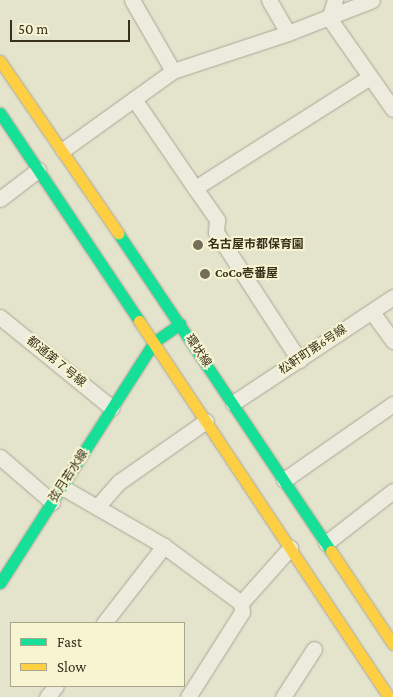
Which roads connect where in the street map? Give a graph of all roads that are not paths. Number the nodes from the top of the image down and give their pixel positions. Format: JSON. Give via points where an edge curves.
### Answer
{"nodes":[{"id":1,"x":132,"y":0,"type":"edge"},
{"id":2,"x":269,"y":0,"type":"edge"},
{"id":3,"x":335,"y":0,"type":"edge"},
{"id":4,"x":372,"y":0,"type":"edge"},
{"id":5,"x":329,"y":18,"type":"junction"},
{"id":6,"x":288,"y":33,"type":"junction"},
{"id":7,"x":0,"y":61,"type":"edge"},
{"id":8,"x":173,"y":71,"type":"junction"},
{"id":9,"x":370,"y":77,"type":"junction"},
{"id":10,"x":134,"y":99,"type":"junction"},
{"id":11,"x":393,"y":109,"type":"edge"},
{"id":12,"x":0,"y":113,"type":"edge"},
{"id":13,"x":62,"y":150,"type":"junction"},
{"id":14,"x":38,"y":170,"type":"junction"},
{"id":15,"x":195,"y":188,"type":"junction"},
{"id":16,"x":0,"y":199,"type":"edge"},
{"id":17,"x":393,"y":298,"type":"edge"},
{"id":18,"x":372,"y":312,"type":"junction"},
{"id":19,"x":1,"y":321,"type":"edge"},
{"id":20,"x":180,"y":324,"type":"junction"},
{"id":21,"x":393,"y":341,"type":"edge"},
{"id":22,"x":154,"y":342,"type":"junction"},
{"id":23,"x":299,"y":360,"type":"junction"},
{"id":24,"x":233,"y":403,"type":"junction"},
{"id":25,"x":393,"y":404,"type":"edge"},
{"id":26,"x":112,"y":408,"type":"junction"},
{"id":27,"x":206,"y":421,"type":"junction"},
{"id":28,"x":0,"y":457,"type":"edge"},
{"id":29,"x":284,"y":480,"type":"junction"},
{"id":30,"x":62,"y":487,"type":"junction"},
{"id":31,"x":393,"y":491,"type":"edge"},
{"id":32,"x":52,"y":502,"type":"junction"},
{"id":33,"x":97,"y":507,"type":"junction"},
{"id":34,"x":326,"y":543,"type":"junction"},
{"id":35,"x":164,"y":546,"type":"junction"},
{"id":36,"x":290,"y":548,"type":"junction"},
{"id":37,"x":0,"y":584,"type":"edge"},
{"id":38,"x":241,"y":603,"type":"junction"},
{"id":39,"x":105,"y":622,"type":"edge"},
{"id":40,"x":393,"y":644,"type":"edge"},
{"id":41,"x":314,"y":649,"type":"dead end"},
{"id":42,"x":385,"y":695,"type":"edge"},
{"id":43,"x":188,"y":697,"type":"edge"},
{"id":44,"x":283,"y":697,"type":"edge"}],
"edges":[{"from":1,"to":8,"type":"street"},
{"from":2,"to":6,"type":"street"},
{"from":3,"to":5,"type":"street"},
{"from":4,"to":5,"type":"street"},
{"from":5,"to":6,"type":"street"},
{"from":5,"to":9,"type":"street"},
{"from":6,"to":8,"type":"street"},
{"from":7,"to":13,"type":"main road","name":"環状線"},
{"from":8,"to":10,"type":"street"},
{"from":9,"to":11,"type":"street"},
{"from":9,"to":15,"type":"street"},
{"from":10,"to":13,"type":"street"},
{"from":10,"to":15,"type":"street"},
{"from":12,"to":14,"type":"main road"},
{"from":13,"to":20,"type":"main road","name":"環状線"},
{"from":14,"to":16,"type":"street"},
{"from":14,"to":22,"type":"main road"},
{"from":15,"to":23,"type":"street","via":[[217,220],[216,232]]},
{"from":17,"to":18,"type":"street","name":"松軒町第6号線"},
{"from":18,"to":21,"type":"street"},
{"from":18,"to":23,"type":"street","name":"松軒町第6号線"},
{"from":19,"to":26,"type":"street","name":"都通第７号線"},
{"from":20,"to":22,"type":"main road"},
{"from":20,"to":24,"type":"main road","name":"環状線"},
{"from":22,"to":26,"type":"main road","name":"弦月若水線"},
{"from":22,"to":27,"type":"main road"},
{"from":23,"to":24,"type":"street","name":"松軒町第6号線"},
{"from":24,"to":29,"type":"main road","name":"環状線"},
{"from":25,"to":29,"type":"street"},
{"from":26,"to":30,"type":"main road","name":"弦月若水線"},
{"from":27,"to":33,"type":"street","via":[[119,482]]},
{"from":27,"to":36,"type":"main road"},
{"from":28,"to":32,"type":"street"},
{"from":29,"to":34,"type":"main road","name":"環状線"},
{"from":30,"to":32,"type":"main road","name":"弦月若水線"},
{"from":30,"to":33,"type":"street"},
{"from":31,"to":34,"type":"street"},
{"from":32,"to":37,"type":"main road","name":"弦月若水線"},
{"from":33,"to":35,"type":"street"},
{"from":34,"to":40,"type":"main road","name":"環状線"},
{"from":35,"to":38,"type":"street"},
{"from":35,"to":39,"type":"street"},
{"from":36,"to":38,"type":"street"},
{"from":36,"to":42,"type":"main road"},
{"from":38,"to":43,"type":"street","via":[[242,612]]},
{"from":41,"to":44,"type":"street"}]}
